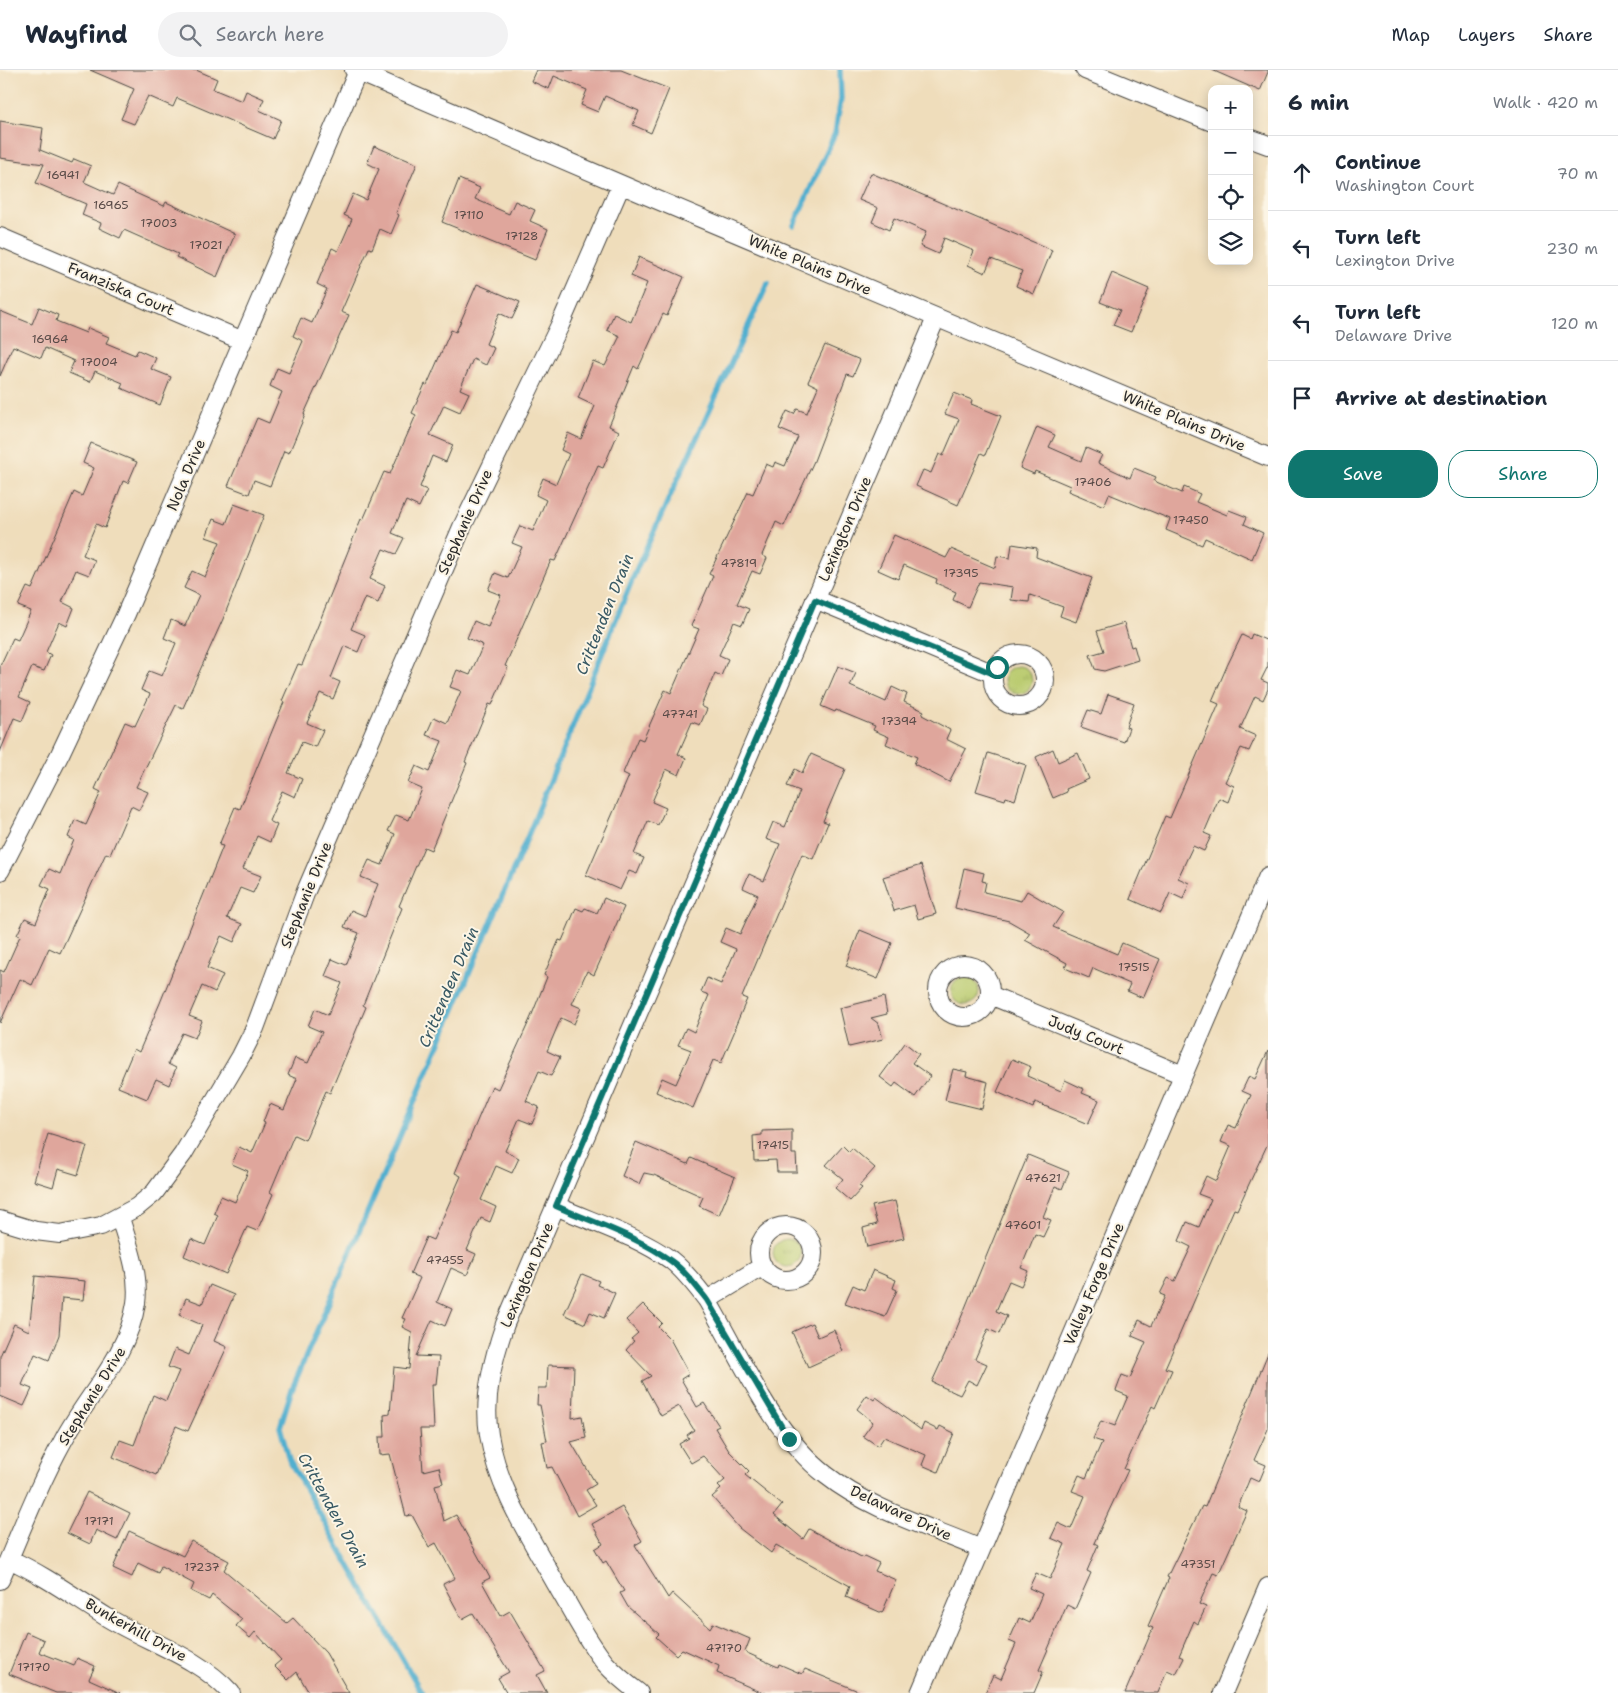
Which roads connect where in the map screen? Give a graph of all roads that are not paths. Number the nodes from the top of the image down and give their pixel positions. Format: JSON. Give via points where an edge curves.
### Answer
{"nodes":[{"id":1,"x":1085,"y":70,"type":"edge"},
{"id":2,"x":356,"y":71,"type":"edge"},
{"id":3,"x":1208,"y":120,"type":"edge"},
{"id":4,"x":1253,"y":139,"type":"edge"},
{"id":5,"x":1268,"y":145,"type":"edge"},
{"id":6,"x":621,"y":185,"type":"junction"},
{"id":7,"x":0,"y":237,"type":"edge"},
{"id":8,"x":936,"y":318,"type":"junction"},
{"id":9,"x":243,"y":341,"type":"junction"},
{"id":10,"x":1268,"y":457,"type":"edge"},
{"id":11,"x":815,"y":600,"type":"junction"},
{"id":12,"x":994,"y":674,"type":"dead end"},
{"id":13,"x":0,"y":871,"type":"edge"},
{"id":14,"x":1268,"y":876,"type":"edge"},
{"id":15,"x":990,"y":995,"type":"dead end"},
{"id":16,"x":1183,"y":1075,"type":"junction"},
{"id":17,"x":556,"y":1206,"type":"junction"},
{"id":18,"x":120,"y":1218,"type":"junction"},
{"id":19,"x":0,"y":1220,"type":"edge"},
{"id":20,"x":764,"y":1266,"type":"dead end"},
{"id":21,"x":707,"y":1300,"type":"junction"},
{"id":22,"x":981,"y":1549,"type":"junction"},
{"id":23,"x":9,"y":1559,"type":"junction"},
{"id":24,"x":0,"y":1580,"type":"edge"},
{"id":25,"x":1268,"y":1587,"type":"edge"},
{"id":26,"x":231,"y":1693,"type":"edge"},
{"id":27,"x":639,"y":1693,"type":"edge"},
{"id":28,"x":920,"y":1693,"type":"edge"},
{"id":29,"x":1223,"y":1693,"type":"edge"}],
"edges":[{"from":1,"to":3,"type":"street"},
{"from":2,"to":6,"type":"street","name":"White Plains Drive"},
{"from":2,"to":9,"type":"street","name":"Nola Drive"},
{"from":4,"to":5,"type":"street"},
{"from":6,"to":8,"type":"street","name":"White Plains Drive"},
{"from":6,"to":18,"type":"street","name":"Stephanie Drive","via":[[560,325],[482,481],[454,545],[306,891],[255,1028],[169,1176],[154,1193]]},
{"from":7,"to":9,"type":"street","name":"Franziska Court"},
{"from":8,"to":10,"type":"street","name":"White Plains Drive"},
{"from":8,"to":11,"type":"street","name":"Lexington Drive"},
{"from":9,"to":13,"type":"street","name":"Nola Drive","via":[[126,614]]},
{"from":11,"to":12,"type":"street"},
{"from":11,"to":17,"type":"street","name":"Lexington Drive"},
{"from":14,"to":16,"type":"street","name":"Valley Forge Drive"},
{"from":15,"to":16,"type":"street","name":"Judy Court"},
{"from":16,"to":22,"type":"street","name":"Valley Forge Drive"},
{"from":17,"to":21,"type":"street","name":"Delaware Drive","via":[[650,1247],[672,1261]]},
{"from":17,"to":27,"type":"street","name":"Lexington Drive","via":[[495,1354],[489,1380],[489,1434],[506,1492],[588,1639],[605,1662]]},
{"from":18,"to":19,"type":"street","via":[[82,1231],[60,1234],[36,1231]]},
{"from":18,"to":23,"type":"street","name":"Stephanie Drive","via":[[136,1281],[131,1325],[123,1348],[64,1438]]},
{"from":20,"to":21,"type":"street"},
{"from":21,"to":22,"type":"street","name":"Delaware Drive","via":[[776,1419],[807,1458],[851,1492]]},
{"from":22,"to":28,"type":"street","name":"Valley Forge Drive"},
{"from":23,"to":24,"type":"street","name":"Stephanie Drive"},
{"from":23,"to":26,"type":"street","name":"Bunkerhill Drive","via":[[42,1575],[129,1630],[196,1664]]},
{"from":25,"to":29,"type":"street"}]}
